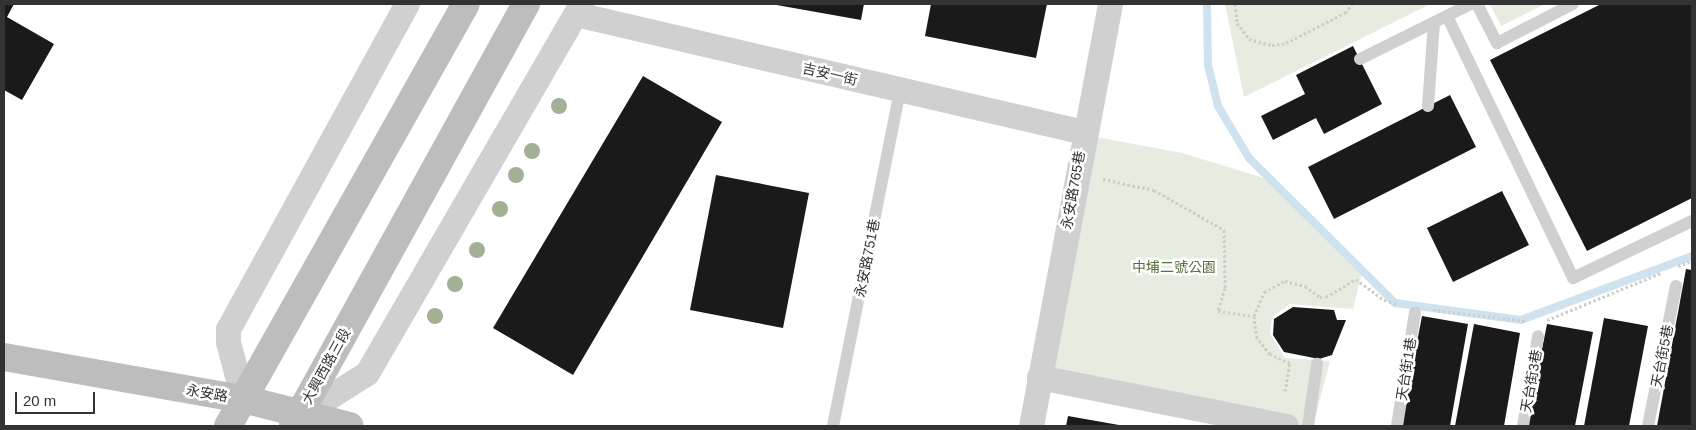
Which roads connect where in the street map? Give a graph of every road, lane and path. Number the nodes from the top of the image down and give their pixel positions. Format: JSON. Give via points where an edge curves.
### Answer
{"nodes":[{"id":1,"x":407,"y":4,"type":"edge"},
{"id":2,"x":466,"y":4,"type":"edge"},
{"id":3,"x":526,"y":4,"type":"edge"},
{"id":4,"x":1110,"y":4,"type":"edge"},
{"id":5,"x":1235,"y":4,"type":"edge"},
{"id":6,"x":1352,"y":4,"type":"edge"},
{"id":7,"x":1471,"y":4,"type":"edge"},
{"id":8,"x":1476,"y":4,"type":"edge"},
{"id":9,"x":1573,"y":4,"type":"edge"},
{"id":10,"x":578,"y":9,"type":"edge"},
{"id":11,"x":1447,"y":16,"type":"junction"},
{"id":12,"x":1434,"y":22,"type":"junction"},
{"id":13,"x":1360,"y":59,"type":"dead end"},
{"id":14,"x":900,"y":90,"type":"junction"},
{"id":15,"x":1428,"y":106,"type":"dead end"},
{"id":16,"x":1084,"y":132,"type":"junction"},
{"id":17,"x":1096,"y":178,"type":"dead end"},
{"id":18,"x":1692,"y":221,"type":"edge"},
{"id":19,"x":1692,"y":261,"type":"edge"},
{"id":20,"x":1677,"y":267,"type":"dead end"},
{"id":21,"x":1668,"y":270,"type":"dead end"},
{"id":22,"x":1676,"y":286,"type":"dead end"},
{"id":23,"x":1400,"y":304,"type":"dead end"},
{"id":24,"x":1420,"y":310,"type":"joint"},
{"id":25,"x":1254,"y":316,"type":"junction"},
{"id":26,"x":1530,"y":322,"type":"dead end"},
{"id":27,"x":1539,"y":323,"type":"dead end"},
{"id":28,"x":1538,"y":336,"type":"dead end"},
{"id":29,"x":4,"y":358,"type":"edge"},
{"id":30,"x":1317,"y":364,"type":"dead end"},
{"id":31,"x":1039,"y":377,"type":"junction"},
{"id":32,"x":1285,"y":391,"type":"dead end"},
{"id":33,"x":243,"y":399,"type":"junction"},
{"id":34,"x":296,"y":423,"type":"edge"},
{"id":35,"x":228,"y":426,"type":"edge"},
{"id":36,"x":350,"y":426,"type":"edge"},
{"id":37,"x":833,"y":426,"type":"edge"},
{"id":38,"x":1031,"y":426,"type":"edge"},
{"id":39,"x":1286,"y":426,"type":"edge"},
{"id":40,"x":1308,"y":426,"type":"edge"},
{"id":41,"x":1397,"y":426,"type":"edge"},
{"id":42,"x":1523,"y":426,"type":"edge"},
{"id":43,"x":1648,"y":426,"type":"edge"}],
"edges":[{"from":1,"to":33,"type":"street","via":[[228,329],[228,342]]},
{"from":2,"to":33,"type":"street"},
{"from":3,"to":34,"type":"street","name":"大興西路三段"},
{"from":4,"to":16,"type":"street","name":"永安路765巷"},
{"from":5,"to":6,"type":"path","via":[[1237,23],[1249,40],[1272,45],[1286,43],[1337,18]]},
{"from":7,"to":11,"type":"lane"},
{"from":8,"to":9,"type":"lane","via":[[1497,43]]},
{"from":10,"to":14,"type":"street","name":"吉安一街"},
{"from":10,"to":34,"type":"street","name":"大興西路三段","via":[[367,372]]},
{"from":11,"to":12,"type":"lane"},
{"from":11,"to":18,"type":"lane","via":[[1573,278]]},
{"from":12,"to":13,"type":"lane"},
{"from":12,"to":15,"type":"lane"},
{"from":14,"to":16,"type":"street","name":"吉安一街"},
{"from":14,"to":37,"type":"lane","name":"永安路751巷"},
{"from":16,"to":31,"type":"street","name":"永安路765巷"},
{"from":17,"to":25,"type":"path","via":[[1154,190],[1224,230],[1226,288],[1218,312]]},
{"from":19,"to":20,"type":"path"},
{"from":21,"to":27,"type":"path"},
{"from":22,"to":43,"type":"lane","name":"天台街5巷"},
{"from":23,"to":25,"type":"path","via":[[1384,300],[1356,279],[1326,297],[1320,297],[1305,286],[1285,281],[1264,292]]},
{"from":24,"to":26,"type":"path"},
{"from":24,"to":41,"type":"lane","name":"天台街1巷"},
{"from":25,"to":32,"type":"path","via":[[1257,338],[1270,354],[1290,363]]},
{"from":28,"to":42,"type":"lane","name":"天台街3巷"},
{"from":29,"to":33,"type":"street","name":"永安路"},
{"from":30,"to":40,"type":"lane"},
{"from":31,"to":38,"type":"street","name":"永安路765巷"},
{"from":31,"to":39,"type":"street"},
{"from":33,"to":34,"type":"street","name":"永安路"},
{"from":33,"to":35,"type":"street"},
{"from":34,"to":36,"type":"street","name":"永安路"}]}
